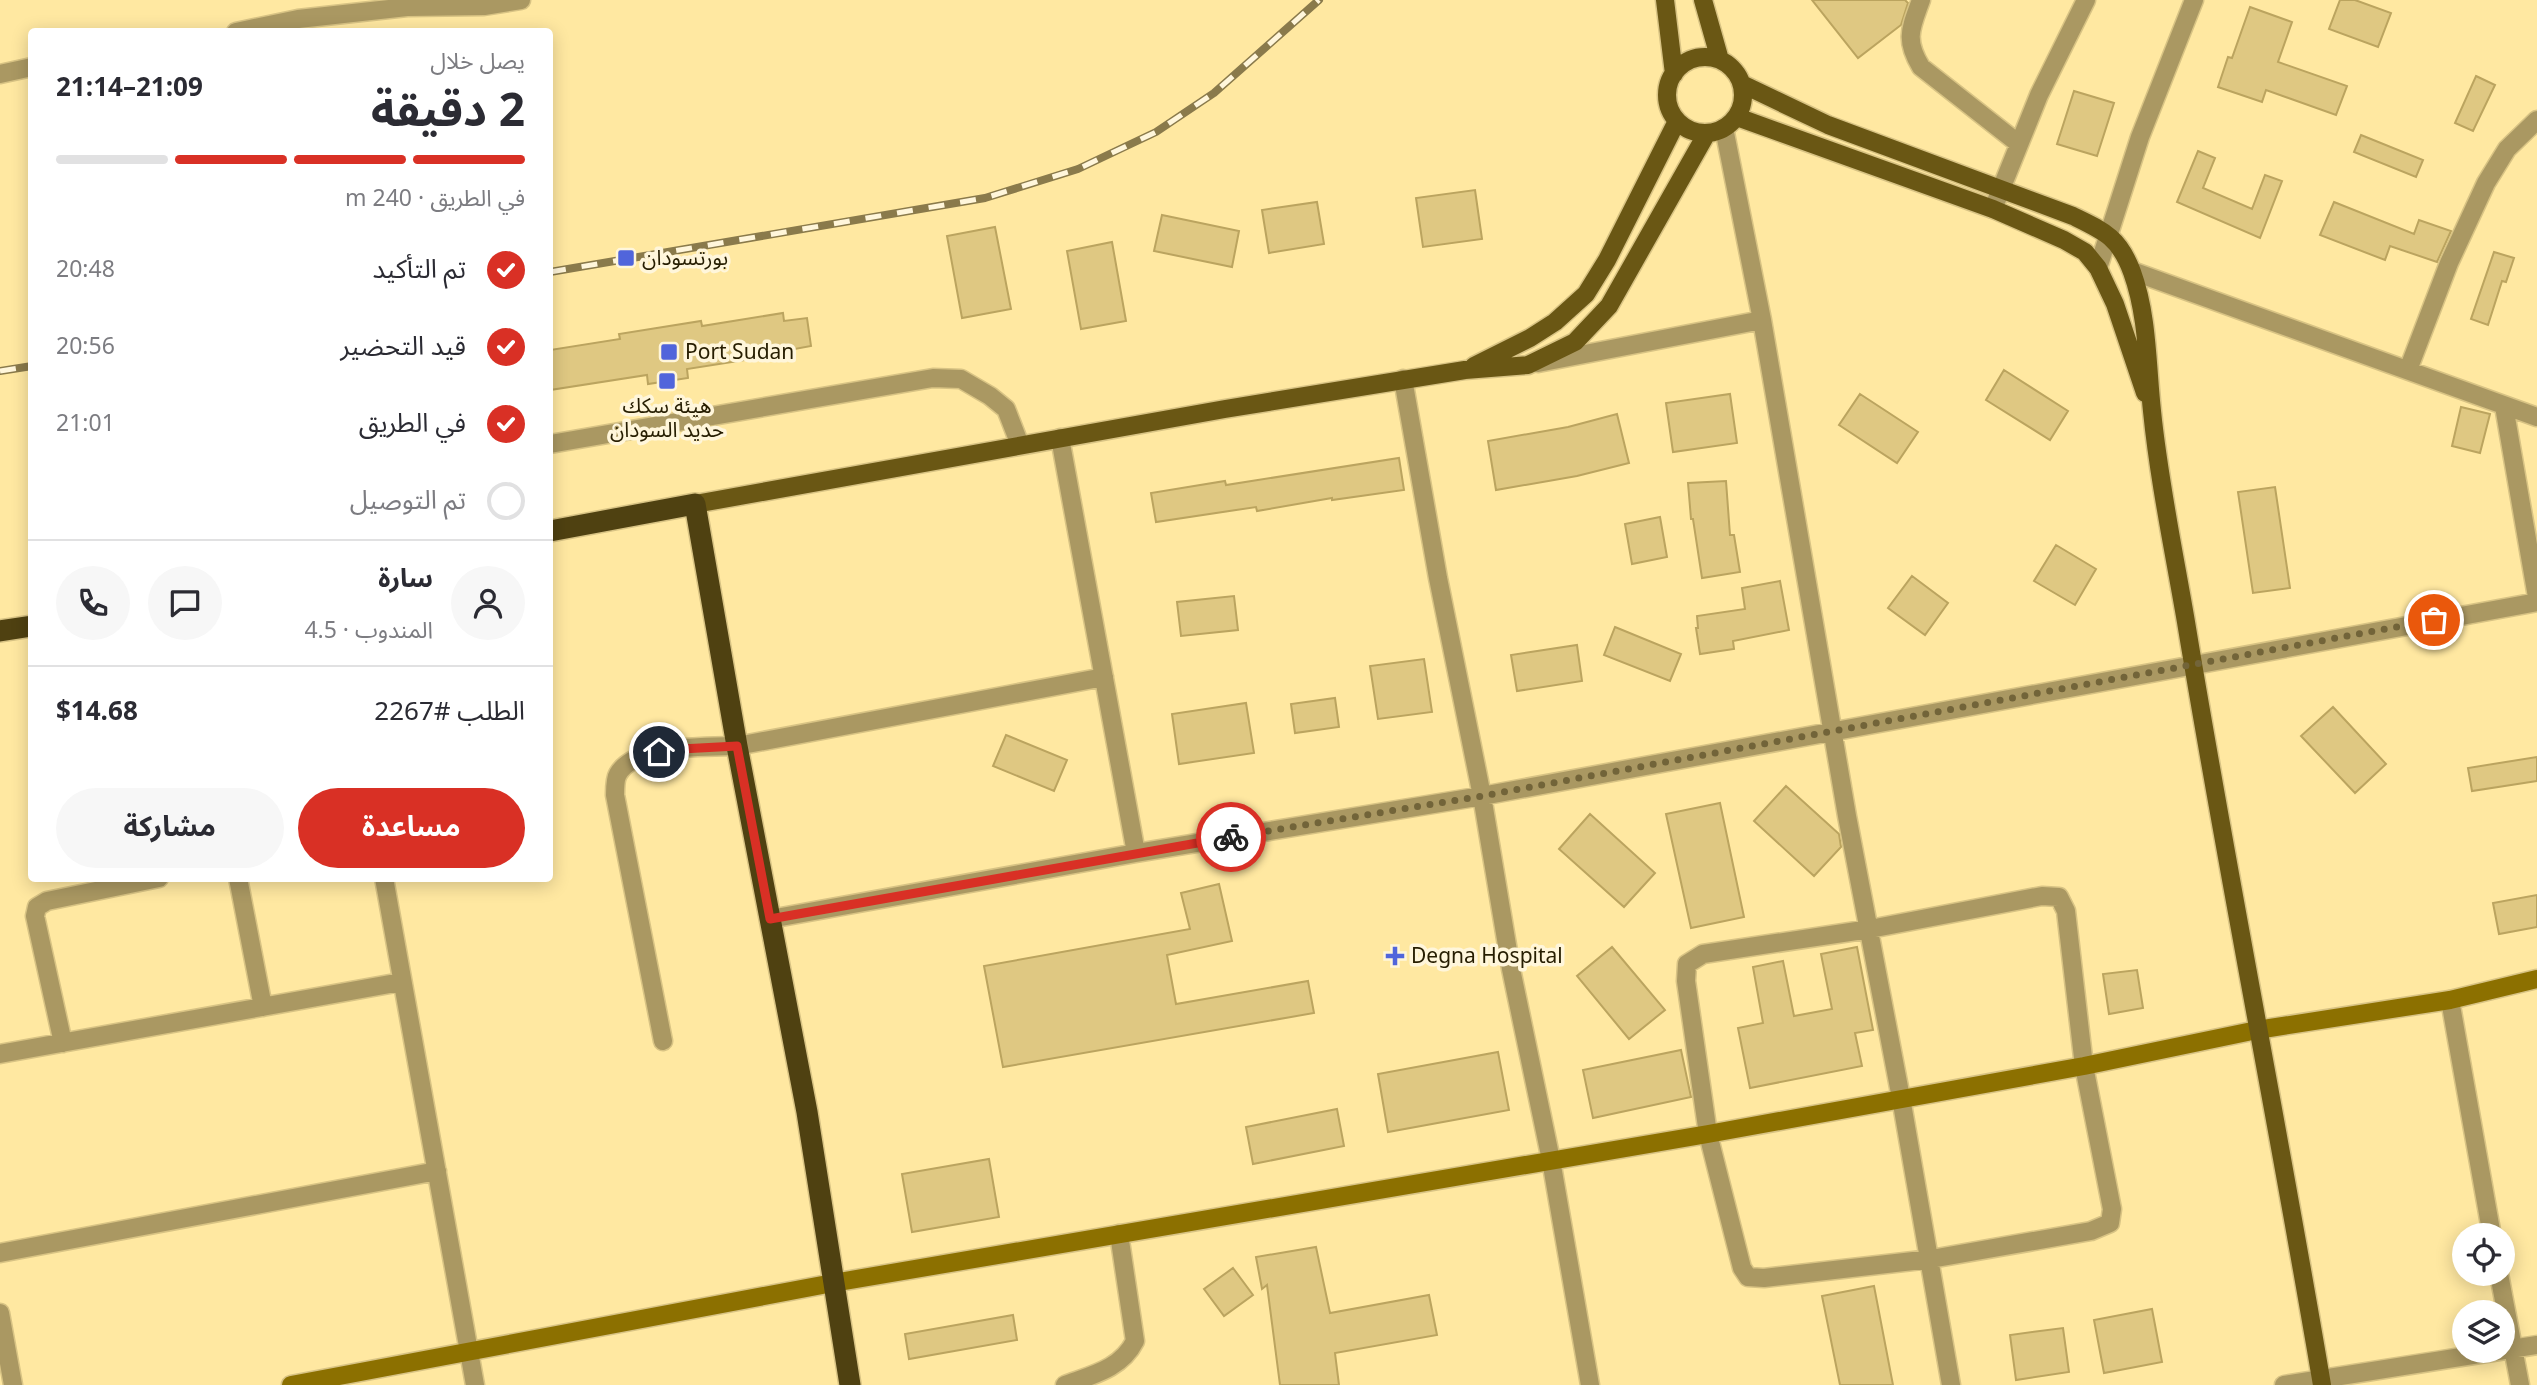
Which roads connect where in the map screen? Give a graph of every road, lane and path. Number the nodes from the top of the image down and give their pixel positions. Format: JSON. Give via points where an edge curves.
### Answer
{"nodes":[{"id":1,"x":521,"y":0,"type":"edge"},
{"id":2,"x":1665,"y":0,"type":"edge"},
{"id":3,"x":1703,"y":0,"type":"edge"},
{"id":4,"x":1921,"y":0,"type":"edge"},
{"id":5,"x":2086,"y":0,"type":"edge"},
{"id":6,"x":2194,"y":0,"type":"edge"},
{"id":7,"x":453,"y":3,"type":"edge"},
{"id":8,"x":255,"y":28,"type":"edge"},
{"id":9,"x":1720,"y":60,"type":"junction"},
{"id":10,"x":28,"y":68,"type":"edge"},
{"id":11,"x":0,"y":74,"type":"edge"},
{"id":12,"x":1674,"y":74,"type":"junction"},
{"id":13,"x":1742,"y":84,"type":"junction"},
{"id":14,"x":2537,"y":120,"type":"edge"},
{"id":15,"x":1677,"y":121,"type":"junction"},
{"id":16,"x":1723,"y":126,"type":"junction"},
{"id":17,"x":2019,"y":144,"type":"junction"},
{"id":18,"x":2001,"y":188,"type":"junction"},
{"id":19,"x":1993,"y":209,"type":"junction"},
{"id":20,"x":2109,"y":234,"type":"junction"},
{"id":21,"x":2098,"y":268,"type":"junction"},
{"id":22,"x":2132,"y":271,"type":"junction"},
{"id":23,"x":1586,"y":295,"type":"junction"},
{"id":24,"x":1609,"y":306,"type":"junction"},
{"id":25,"x":1762,"y":320,"type":"junction"},
{"id":26,"x":1528,"y":365,"type":"junction"},
{"id":27,"x":1465,"y":370,"type":"junction"},
{"id":28,"x":2408,"y":370,"type":"junction"},
{"id":29,"x":1403,"y":379,"type":"junction"},
{"id":30,"x":2504,"y":406,"type":"junction"},
{"id":31,"x":2152,"y":412,"type":"junction"},
{"id":32,"x":2537,"y":418,"type":"edge"},
{"id":33,"x":1060,"y":438,"type":"junction"},
{"id":34,"x":553,"y":443,"type":"edge"},
{"id":35,"x":1020,"y":445,"type":"junction"},
{"id":36,"x":695,"y":504,"type":"junction"},
{"id":37,"x":553,"y":530,"type":"edge"},
{"id":38,"x":2537,"y":599,"type":"edge"},
{"id":39,"x":28,"y":627,"type":"edge"},
{"id":40,"x":0,"y":631,"type":"edge"},
{"id":41,"x":2193,"y":666,"type":"junction"},
{"id":42,"x":1104,"y":677,"type":"junction"},
{"id":43,"x":1834,"y":730,"type":"junction"},
{"id":44,"x":737,"y":746,"type":"junction"},
{"id":45,"x":1482,"y":796,"type":"junction"},
{"id":46,"x":1136,"y":853,"type":"junction"},
{"id":47,"x":140,"y":882,"type":"edge"},
{"id":48,"x":239,"y":882,"type":"edge"},
{"id":49,"x":385,"y":882,"type":"edge"},
{"id":50,"x":770,"y":919,"type":"junction"},
{"id":51,"x":1870,"y":929,"type":"junction"},
{"id":52,"x":2537,"y":979,"type":"edge"},
{"id":53,"x":401,"y":982,"type":"junction"},
{"id":54,"x":2450,"y":1000,"type":"junction"},
{"id":55,"x":262,"y":1007,"type":"junction"},
{"id":56,"x":2257,"y":1030,"type":"junction"},
{"id":57,"x":663,"y":1041,"type":"dead end"},
{"id":58,"x":63,"y":1043,"type":"junction"},
{"id":59,"x":0,"y":1054,"type":"edge"},
{"id":60,"x":2084,"y":1066,"type":"junction"},
{"id":61,"x":1901,"y":1098,"type":"junction"},
{"id":62,"x":1708,"y":1133,"type":"junction"},
{"id":63,"x":1551,"y":1160,"type":"junction"},
{"id":64,"x":436,"y":1171,"type":"junction"},
{"id":65,"x":2490,"y":1223,"type":"edge"},
{"id":66,"x":1119,"y":1234,"type":"junction"},
{"id":67,"x":0,"y":1253,"type":"edge"},
{"id":68,"x":1931,"y":1259,"type":"junction"},
{"id":69,"x":833,"y":1283,"type":"junction"},
{"id":70,"x":0,"y":1313,"type":"edge"},
{"id":71,"x":2537,"y":1345,"type":"edge"},
{"id":72,"x":469,"y":1350,"type":"junction"},
{"id":73,"x":2515,"y":1350,"type":"edge"},
{"id":74,"x":2452,"y":1360,"type":"edge"},
{"id":75,"x":2515,"y":1360,"type":"edge"},
{"id":76,"x":2321,"y":1381,"type":"edge"},
{"id":77,"x":13,"y":1385,"type":"edge"},
{"id":78,"x":292,"y":1385,"type":"edge"},
{"id":79,"x":475,"y":1385,"type":"edge"},
{"id":80,"x":850,"y":1385,"type":"edge"},
{"id":81,"x":1065,"y":1385,"type":"edge"},
{"id":82,"x":1590,"y":1385,"type":"edge"},
{"id":83,"x":1951,"y":1385,"type":"edge"},
{"id":84,"x":2284,"y":1385,"type":"edge"},
{"id":85,"x":2520,"y":1385,"type":"edge"}],
"edges":[{"from":1,"to":7,"type":"street","via":[[484,6]]},
{"from":2,"to":12,"type":"main road"},
{"from":3,"to":9,"type":"main road"},
{"from":4,"to":17,"type":"street","via":[[1909,38],[1921,67]]},
{"from":5,"to":17,"type":"street"},
{"from":6,"to":20,"type":"street","via":[[2144,125]]},
{"from":7,"to":8,"type":"street","via":[[298,19]]},
{"from":9,"to":12,"type":"main road","via":[[1703,57],[1686,62]]},
{"from":9,"to":13,"type":"main road","via":[[1734,70]]},
{"from":10,"to":11,"type":"street"},
{"from":12,"to":15,"type":"main road","via":[[1667,89],[1668,106]]},
{"from":13,"to":16,"type":"main road","via":[[1743,101]]},
{"from":13,"to":18,"type":"main road","via":[[1828,125]]},
{"from":14,"to":28,"type":"street","via":[[2507,149],[2486,183]]},
{"from":15,"to":16,"type":"main road","via":[[1691,131]]},
{"from":15,"to":23,"type":"main road"},
{"from":16,"to":19,"type":"main road"},
{"from":16,"to":24,"type":"main road"},
{"from":16,"to":25,"type":"street"},
{"from":17,"to":18,"type":"street"},
{"from":18,"to":19,"type":"street"},
{"from":18,"to":20,"type":"main road"},
{"from":19,"to":21,"type":"main road","via":[[2064,240],[2085,252]]},
{"from":20,"to":21,"type":"street"},
{"from":20,"to":22,"type":"main road"},
{"from":21,"to":31,"type":"main road"},
{"from":22,"to":28,"type":"street"},
{"from":22,"to":31,"type":"main road","via":[[2149,359]]},
{"from":23,"to":24,"type":"main road"},
{"from":23,"to":27,"type":"main road","via":[[1530,338]]},
{"from":24,"to":26,"type":"main road","via":[[1575,342]]},
{"from":25,"to":26,"type":"street"},
{"from":25,"to":43,"type":"street"},
{"from":26,"to":27,"type":"main road"},
{"from":27,"to":29,"type":"main road"},
{"from":28,"to":30,"type":"street"},
{"from":29,"to":33,"type":"main road"},
{"from":29,"to":45,"type":"street"},
{"from":30,"to":32,"type":"street"},
{"from":30,"to":38,"type":"street"},
{"from":31,"to":41,"type":"main road"},
{"from":33,"to":35,"type":"main road"},
{"from":33,"to":42,"type":"street"},
{"from":34,"to":35,"type":"street","via":[[933,378],[961,379],[990,396],[1006,409]]},
{"from":35,"to":36,"type":"main road"},
{"from":36,"to":37,"type":"highway"},
{"from":36,"to":44,"type":"highway"},
{"from":38,"to":41,"type":"street"},
{"from":39,"to":40,"type":"highway"},
{"from":41,"to":43,"type":"street"},
{"from":41,"to":56,"type":"main road"},
{"from":42,"to":44,"type":"street"},
{"from":42,"to":46,"type":"street"},
{"from":43,"to":45,"type":"street"},
{"from":43,"to":51,"type":"street"},
{"from":44,"to":50,"type":"highway"},
{"from":44,"to":57,"type":"street","via":[[638,757],[617,775],[615,795]]},
{"from":45,"to":46,"type":"street"},
{"from":45,"to":63,"type":"street","via":[[1511,969]]},
{"from":46,"to":50,"type":"street"},
{"from":47,"to":58,"type":"street","via":[[37,907],[35,916]]},
{"from":48,"to":55,"type":"street"},
{"from":49,"to":53,"type":"street"},
{"from":50,"to":69,"type":"highway","via":[[807,1112]]},
{"from":51,"to":60,"type":"street","via":[[2042,896],[2059,897],[2066,911]]},
{"from":51,"to":61,"type":"street"},
{"from":51,"to":62,"type":"street","via":[[1703,954],[1687,964]]},
{"from":52,"to":54,"type":"street"},
{"from":53,"to":55,"type":"street"},
{"from":53,"to":64,"type":"street"},
{"from":54,"to":56,"type":"street"},
{"from":54,"to":65,"type":"street"},
{"from":55,"to":58,"type":"street"},
{"from":56,"to":60,"type":"street"},
{"from":56,"to":76,"type":"main road"},
{"from":58,"to":59,"type":"street"},
{"from":60,"to":61,"type":"street"},
{"from":60,"to":68,"type":"street","via":[[2112,1209],[2110,1223],[2091,1231]]},
{"from":61,"to":62,"type":"street"},
{"from":61,"to":68,"type":"street"},
{"from":62,"to":63,"type":"street"},
{"from":62,"to":68,"type":"street","via":[[1748,1277]]},
{"from":63,"to":66,"type":"street"},
{"from":63,"to":82,"type":"street"},
{"from":64,"to":67,"type":"street"},
{"from":64,"to":72,"type":"street"},
{"from":66,"to":69,"type":"street"},
{"from":66,"to":81,"type":"street","via":[[1135,1341],[1128,1356]]},
{"from":68,"to":83,"type":"street"},
{"from":69,"to":72,"type":"street"},
{"from":69,"to":80,"type":"highway"},
{"from":70,"to":77,"type":"street"},
{"from":71,"to":73,"type":"street"},
{"from":72,"to":78,"type":"street"},
{"from":72,"to":79,"type":"street"},
{"from":74,"to":76,"type":"street"},
{"from":75,"to":85,"type":"street"},
{"from":76,"to":84,"type":"street"}]}
